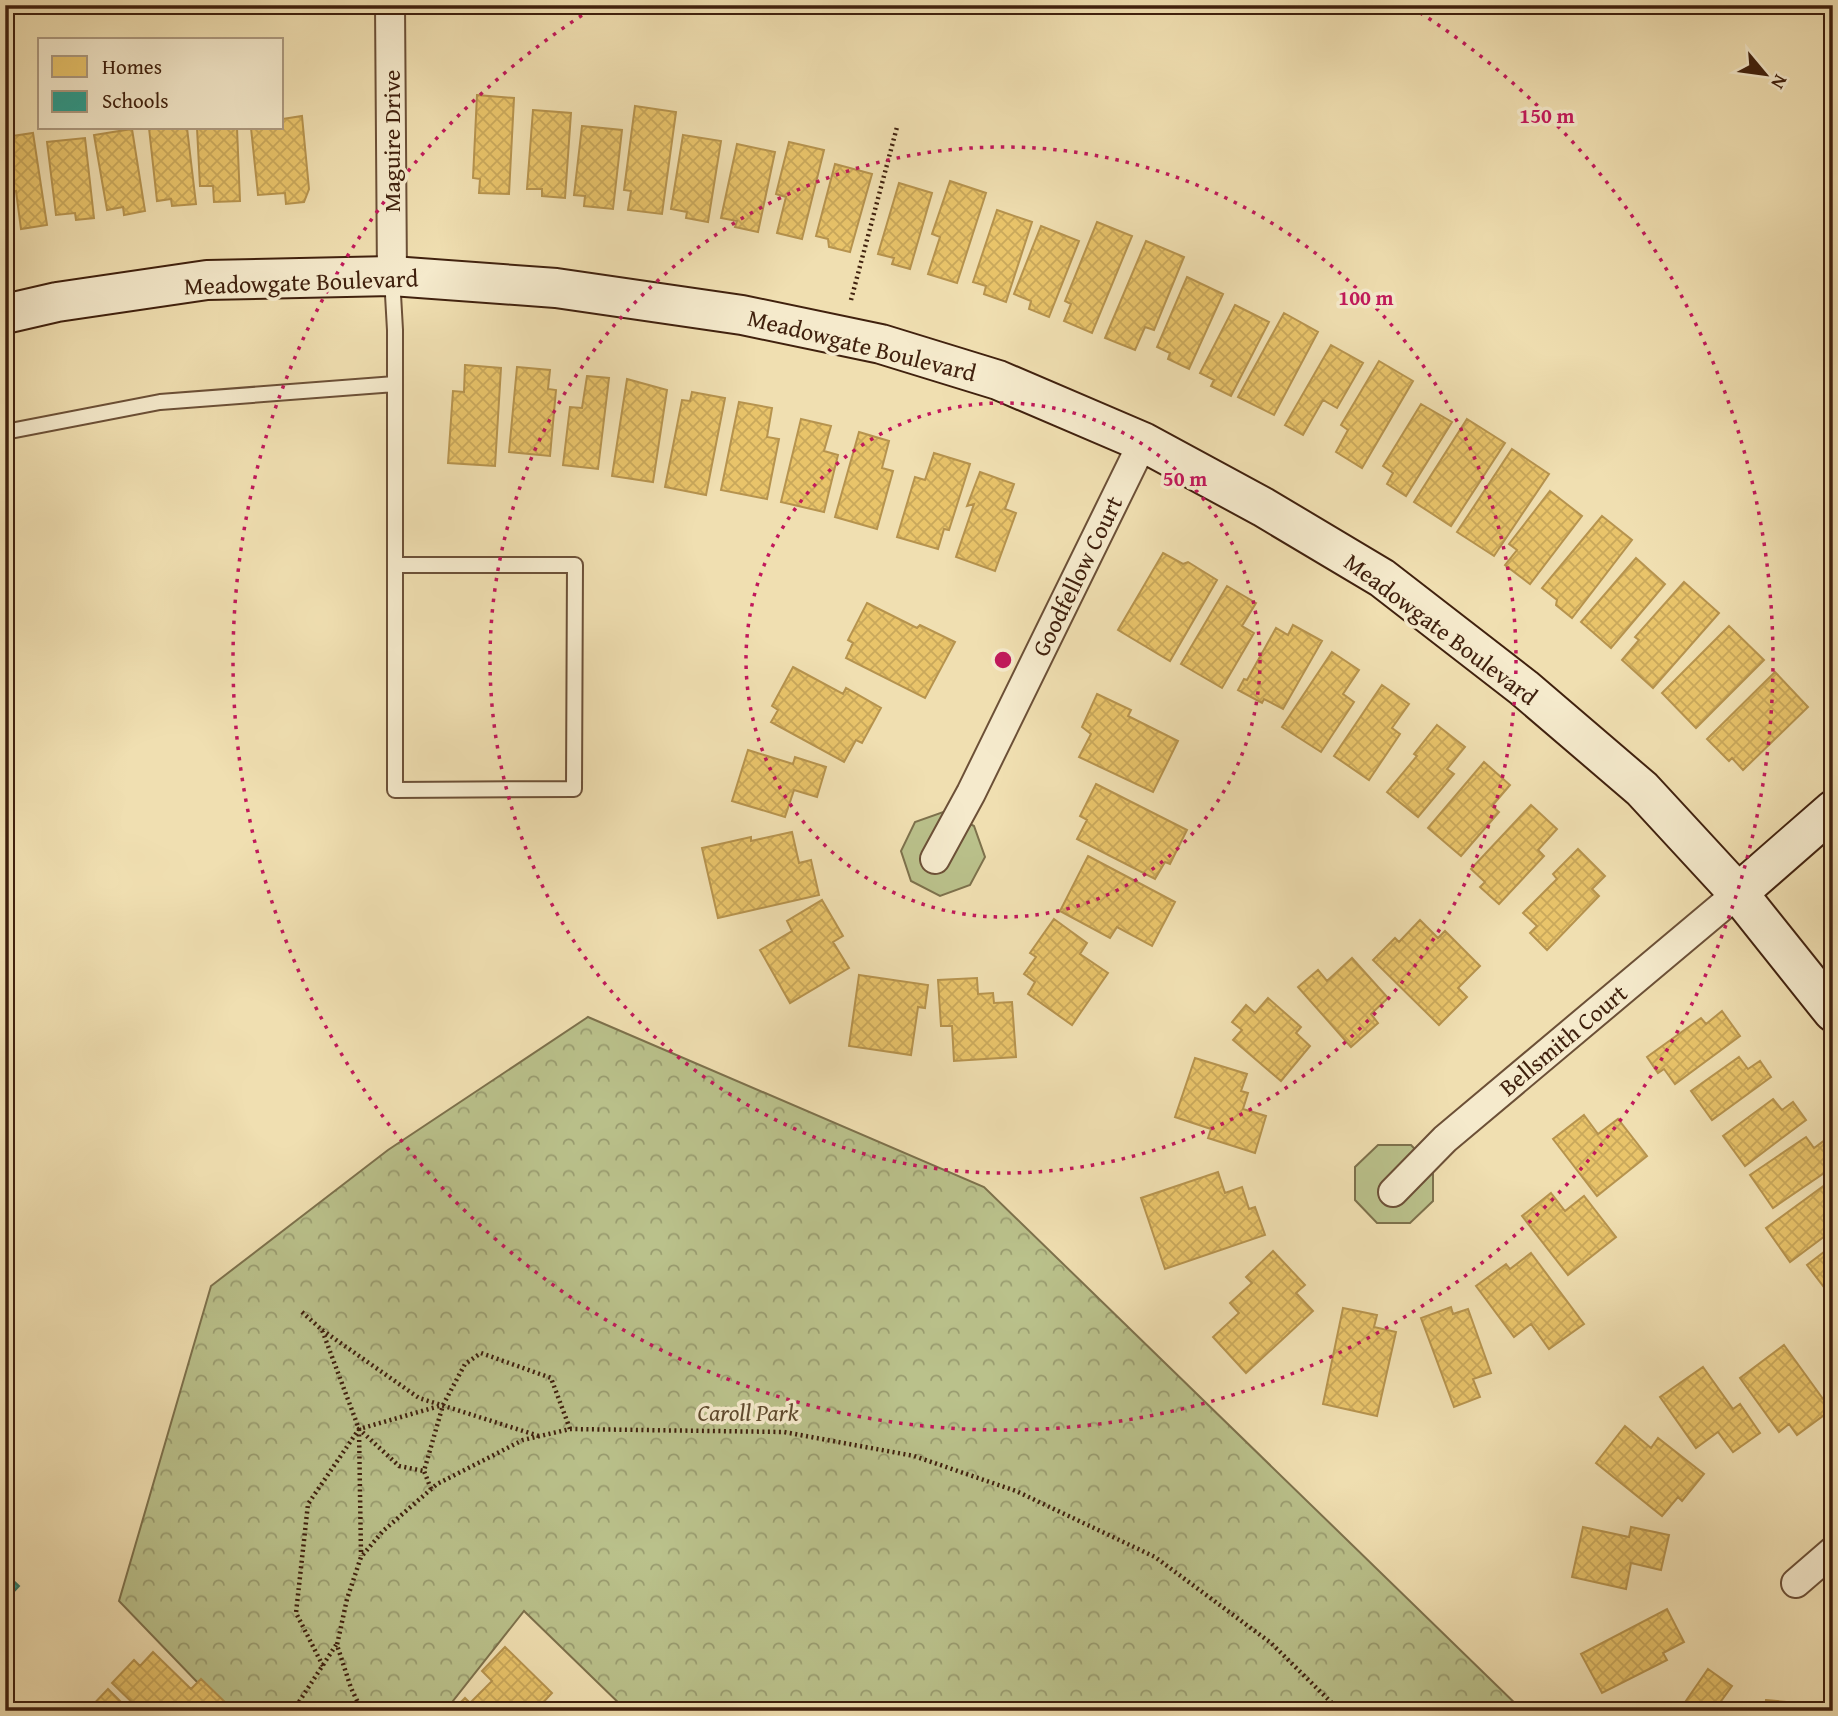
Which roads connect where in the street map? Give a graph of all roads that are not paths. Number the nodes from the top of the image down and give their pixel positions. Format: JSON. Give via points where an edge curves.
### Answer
{"nodes":[{"id":1,"x":390,"y":5,"type":"edge"},
{"id":2,"x":392,"y":276,"type":"junction"},
{"id":3,"x":5,"y":314,"type":"edge"},
{"id":4,"x":395,"y":384,"type":"junction"},
{"id":5,"x":5,"y":432,"type":"edge"},
{"id":6,"x":1143,"y":442,"type":"junction"},
{"id":7,"x":395,"y":565,"type":"junction"},
{"id":8,"x":1833,"y":810,"type":"edge"},
{"id":9,"x":935,"y":859,"type":"dead end"},
{"id":10,"x":1738,"y":893,"type":"junction"},
{"id":11,"x":1833,"y":1012,"type":"edge"},
{"id":12,"x":1393,"y":1192,"type":"dead end"},
{"id":13,"x":1833,"y":1551,"type":"edge"},
{"id":14,"x":1796,"y":1583,"type":"dead end"}],
"edges":[{"from":1,"to":2,"type":"street","name":"Maguire Drive"},
{"from":2,"to":3,"type":"street","name":"Meadowgate Boulevard","via":[[206,281]]},
{"from":2,"to":4,"type":"lane"},
{"from":2,"to":6,"type":"street","name":"Meadowgate Boulevard","via":[[556,288],[742,315],[881,344],[998,380]]},
{"from":4,"to":5,"type":"lane","via":[[160,402]]},
{"from":4,"to":7,"type":"lane"},
{"from":6,"to":9,"type":"street","name":"Goodfellow Court"},
{"from":6,"to":10,"type":"street","name":"Meadowgate Boulevard","via":[[1264,507],[1381,578],[1524,688],[1642,789]]},
{"from":7,"to":7,"type":"lane","via":[[395,790],[574,789],[575,565]]},
{"from":8,"to":10,"type":"street"},
{"from":10,"to":11,"type":"street","name":"Meadowgate Boulevard"},
{"from":10,"to":12,"type":"street","name":"Bellsmith Court","via":[[1445,1139]]},
{"from":13,"to":14,"type":"street"}]}
